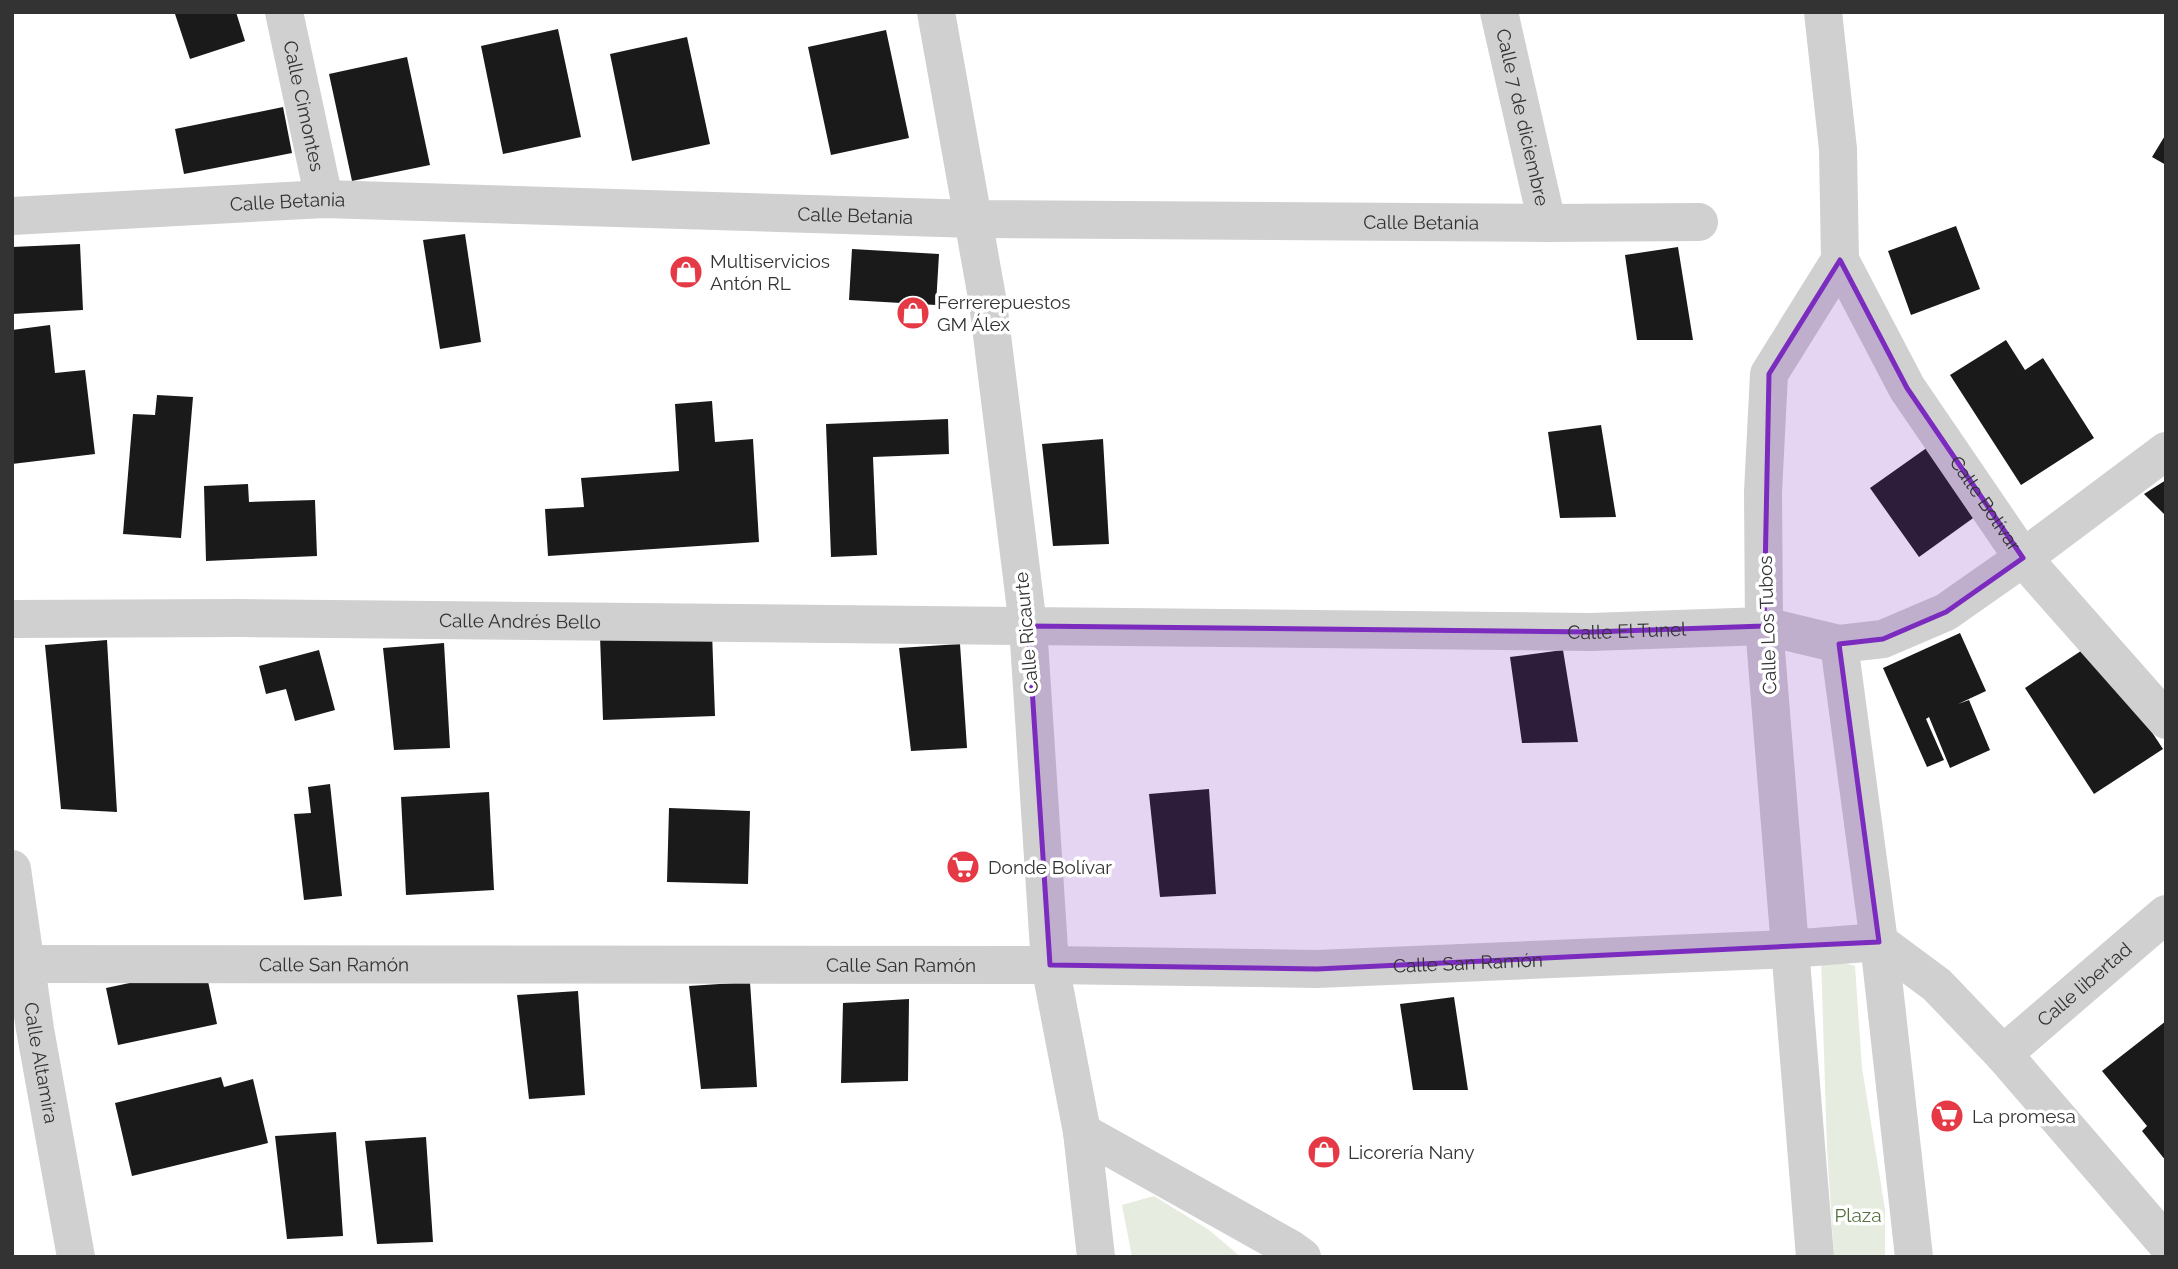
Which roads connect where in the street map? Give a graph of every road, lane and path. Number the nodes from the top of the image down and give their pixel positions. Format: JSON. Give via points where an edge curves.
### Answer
{"nodes":[{"id":1,"x":284,"y":12,"type":"edge"},
{"id":2,"x":936,"y":12,"type":"edge"},
{"id":3,"x":1499,"y":12,"type":"edge"},
{"id":4,"x":1823,"y":12,"type":"edge"},
{"id":5,"x":324,"y":199,"type":"junction"},
{"id":6,"x":12,"y":216,"type":"edge"},
{"id":7,"x":974,"y":219,"type":"junction"},
{"id":8,"x":1699,"y":222,"type":"dead end"},
{"id":9,"x":1547,"y":223,"type":"junction"},
{"id":10,"x":1840,"y":260,"type":"junction"},
{"id":11,"x":2166,"y":451,"type":"edge"},
{"id":12,"x":2023,"y":558,"type":"junction"},
{"id":13,"x":12,"y":619,"type":"edge"},
{"id":14,"x":1028,"y":626,"type":"junction"},
{"id":15,"x":1764,"y":626,"type":"junction"},
{"id":16,"x":1839,"y":644,"type":"junction"},
{"id":17,"x":2166,"y":720,"type":"edge"},
{"id":18,"x":12,"y":869,"type":"edge"},
{"id":19,"x":2166,"y":914,"type":"edge"},
{"id":20,"x":1879,"y":942,"type":"junction"},
{"id":21,"x":1789,"y":949,"type":"junction"},
{"id":22,"x":19,"y":964,"type":"edge"},
{"id":23,"x":1049,"y":965,"type":"junction"},
{"id":24,"x":2003,"y":1054,"type":"junction"},
{"id":25,"x":1082,"y":1132,"type":"junction"},
{"id":26,"x":2166,"y":1243,"type":"edge"},
{"id":27,"x":76,"y":1257,"type":"edge"},
{"id":28,"x":1096,"y":1257,"type":"edge"},
{"id":29,"x":1302,"y":1257,"type":"edge"},
{"id":30,"x":1815,"y":1257,"type":"edge"},
{"id":31,"x":1914,"y":1257,"type":"edge"}],
"edges":[{"from":1,"to":5,"type":"street","name":"Calle Cimontes"},
{"from":2,"to":7,"type":"street","name":"Calle Ricaurte"},
{"from":3,"to":9,"type":"street","name":"Calle 7 de diciembre"},
{"from":4,"to":10,"type":"street","via":[[1838,149]]},
{"from":5,"to":6,"type":"street","name":"Calle Betania"},
{"from":5,"to":7,"type":"street","name":"Calle Betania"},
{"from":7,"to":9,"type":"street","name":"Calle Betania"},
{"from":7,"to":14,"type":"street","name":"Calle Ricaurte"},
{"from":8,"to":9,"type":"street","name":"Calle Betania"},
{"from":10,"to":12,"type":"street","name":"Calle Bolívar","via":[[1906,388]]},
{"from":10,"to":15,"type":"street","name":"Calle Los Tubos","via":[[1769,374],[1763,492]]},
{"from":11,"to":12,"type":"street","name":"Calle El Tunel"},
{"from":12,"to":16,"type":"street","name":"Calle El Tunel","via":[[1946,612],[1883,639]]},
{"from":12,"to":17,"type":"street","name":"Calle Bolívar"},
{"from":13,"to":14,"type":"street","name":"Calle Andrés Bello"},
{"from":14,"to":15,"type":"street","name":"Calle El Tunel","via":[[1591,632]]},
{"from":14,"to":23,"type":"street","name":"Calle Ricaurte"},
{"from":15,"to":16,"type":"street","name":"Calle El Tunel"},
{"from":15,"to":21,"type":"street","name":"Calle Los Tubos"},
{"from":16,"to":20,"type":"street"},
{"from":18,"to":22,"type":"street","name":"Calle Altamira"},
{"from":19,"to":24,"type":"street","name":"Calle libertad"},
{"from":20,"to":21,"type":"street","name":"Calle San Ramón"},
{"from":20,"to":24,"type":"street","via":[[1937,985]]},
{"from":20,"to":31,"type":"street"},
{"from":21,"to":23,"type":"street","name":"Calle San Ramón","via":[[1317,969]]},
{"from":21,"to":30,"type":"street","name":"Calle Los Tubos"},
{"from":22,"to":23,"type":"street","name":"Calle San Ramón"},
{"from":22,"to":27,"type":"street","name":"Calle Altamira"},
{"from":23,"to":25,"type":"street","name":"Calle Ricaurte"},
{"from":24,"to":26,"type":"street"},
{"from":25,"to":28,"type":"street","name":"Calle Ricaurte"},
{"from":25,"to":29,"type":"street"}]}
